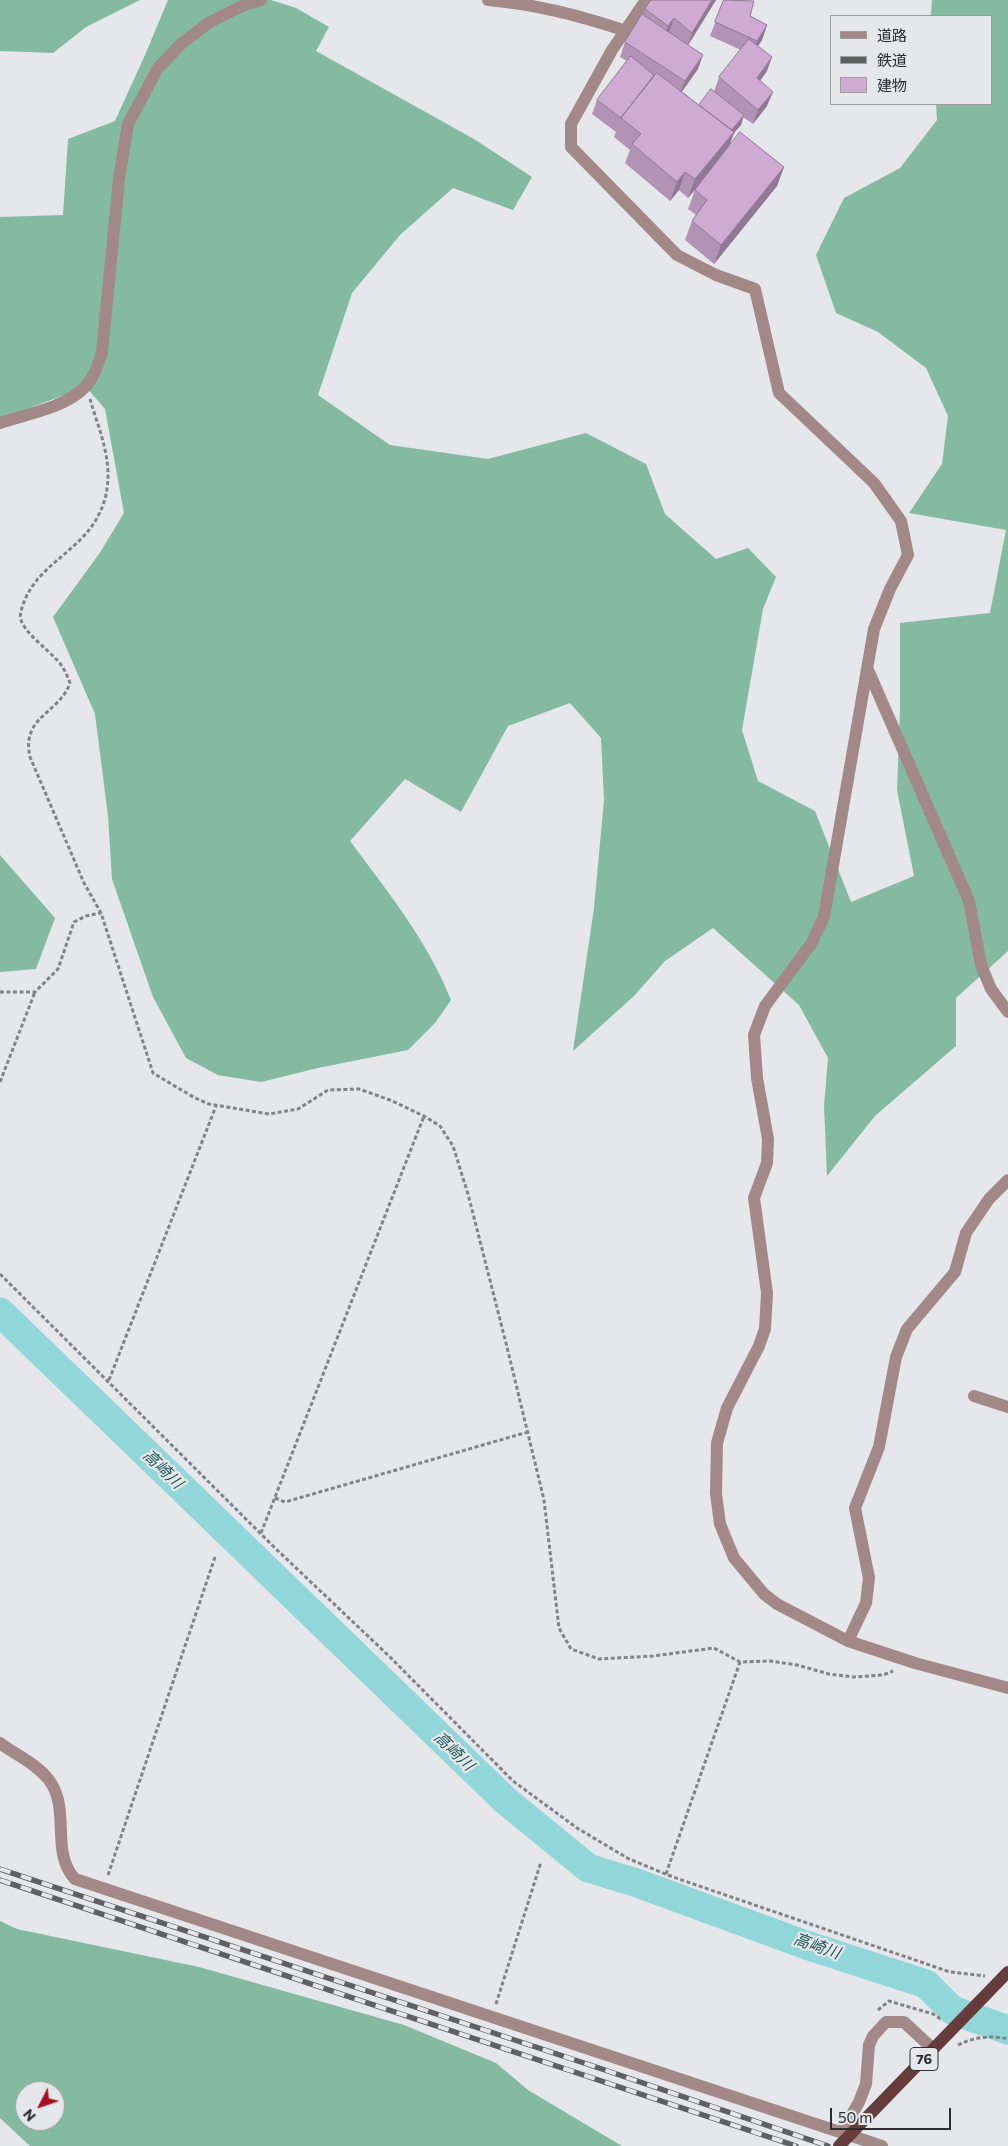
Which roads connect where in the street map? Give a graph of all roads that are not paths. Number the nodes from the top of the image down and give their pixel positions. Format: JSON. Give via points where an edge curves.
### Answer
{"nodes":[{"id":1,"x":261,"y":0,"type":"edge"},
{"id":2,"x":488,"y":0,"type":"edge"},
{"id":3,"x":646,"y":0,"type":"edge"},
{"id":4,"x":626,"y":31,"type":"junction"},
{"id":5,"x":0,"y":423,"type":"edge"},
{"id":6,"x":868,"y":670,"type":"junction"},
{"id":7,"x":1008,"y":1012,"type":"edge"},
{"id":8,"x":1008,"y":1180,"type":"edge"},
{"id":9,"x":974,"y":1396,"type":"dead end"},
{"id":10,"x":1008,"y":1407,"type":"edge"},
{"id":11,"x":848,"y":1641,"type":"junction"},
{"id":12,"x":1008,"y":1688,"type":"edge"},
{"id":13,"x":0,"y":1743,"type":"edge"},
{"id":14,"x":1008,"y":1972,"type":"edge"},
{"id":15,"x":934,"y":2049,"type":"junction"},
{"id":16,"x":842,"y":2132,"type":"junction"},
{"id":17,"x":839,"y":2146,"type":"edge"},
{"id":18,"x":882,"y":2146,"type":"edge"}],
"edges":[{"from":1,"to":5,"type":"street","via":[[210,22],[182,43],[158,68],[128,124],[119,179],[102,352],[97,369],[86,387],[50,407]]},
{"from":2,"to":4,"type":"street","via":[[520,3],[592,19]]},
{"from":3,"to":4,"type":"street"},
{"from":4,"to":6,"type":"street","via":[[571,124],[571,147],[677,256],[716,275],[755,288],[779,393],[874,483],[901,521],[908,555],[874,629]]},
{"from":6,"to":7,"type":"street","via":[[968,901],[981,965],[991,989]]},
{"from":6,"to":11,"type":"street","via":[[824,917],[811,944],[765,1006],[754,1035],[756,1078],[768,1140],[767,1163],[754,1198],[767,1293],[765,1329],[727,1408],[717,1443],[716,1494],[720,1524],[734,1558],[764,1594],[777,1604]]},
{"from":8,"to":11,"type":"street","via":[[989,1199],[966,1233],[956,1272],[907,1329],[896,1357],[879,1447],[855,1508],[869,1578],[866,1603]]},
{"from":9,"to":10,"type":"street"},
{"from":11,"to":12,"type":"street"},
{"from":13,"to":16,"type":"street","via":[[49,1779],[57,1793],[63,1858],[68,1872],[75,1879]]},
{"from":14,"to":15,"type":"main road","number":"76","bridge":true},
{"from":15,"to":16,"type":"street","via":[[904,2022],[886,2022],[869,2045],[866,2084]]},
{"from":15,"to":17,"type":"main road","number":"76","bridge":true},
{"from":16,"to":18,"type":"street"}]}
